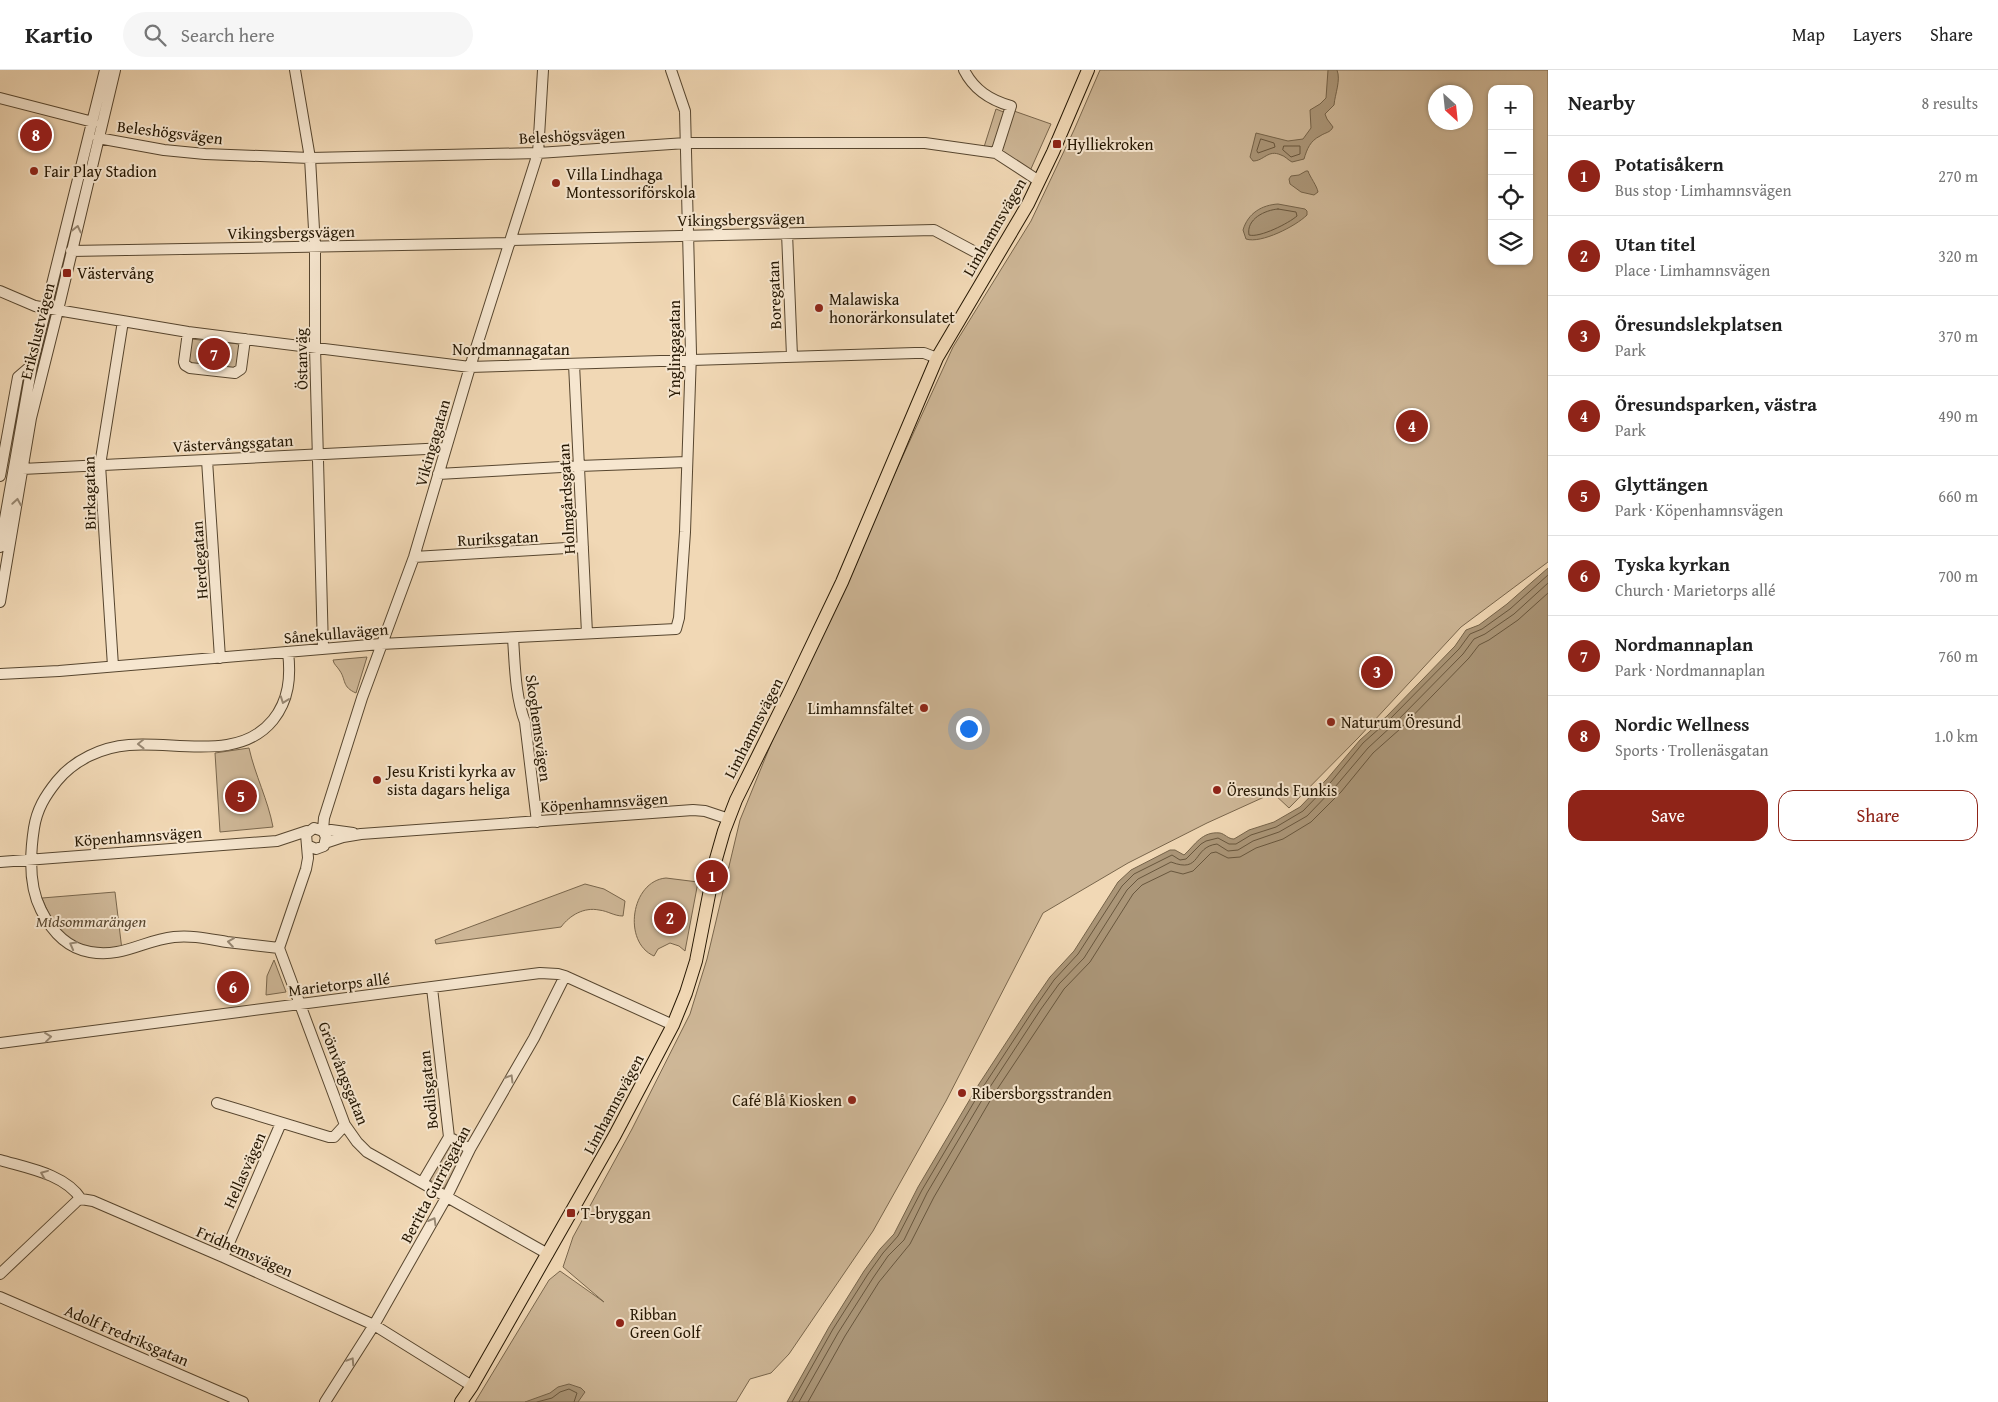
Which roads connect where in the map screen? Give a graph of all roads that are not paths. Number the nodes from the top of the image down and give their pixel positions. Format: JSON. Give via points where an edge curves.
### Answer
{"nodes":[{"id":1,"x":105,"y":70,"type":"edge"},
{"id":2,"x":115,"y":70,"type":"edge"},
{"id":3,"x":295,"y":70,"type":"edge"},
{"id":4,"x":543,"y":70,"type":"edge"},
{"id":5,"x":671,"y":70,"type":"edge"},
{"id":6,"x":964,"y":70,"type":"edge"},
{"id":7,"x":1088,"y":70,"type":"edge"},
{"id":8,"x":0,"y":98,"type":"edge"},
{"id":9,"x":93,"y":122,"type":"junction"},
{"id":10,"x":98,"y":138,"type":"junction"},
{"id":11,"x":686,"y":143,"type":"junction"},
{"id":12,"x":538,"y":153,"type":"junction"},
{"id":13,"x":996,"y":153,"type":"junction"},
{"id":14,"x":310,"y":158,"type":"junction"},
{"id":15,"x":1039,"y":181,"type":"junction"},
{"id":16,"x":787,"y":233,"type":"junction"},
{"id":17,"x":688,"y":235,"type":"junction"},
{"id":18,"x":511,"y":241,"type":"junction"},
{"id":19,"x":315,"y":247,"type":"junction"},
{"id":20,"x":72,"y":251,"type":"junction"},
{"id":21,"x":977,"y":253,"type":"dead end"},
{"id":22,"x":0,"y":291,"type":"edge"},
{"id":23,"x":46,"y":308,"type":"junction"},
{"id":24,"x":58,"y":310,"type":"junction"},
{"id":25,"x":123,"y":321,"type":"junction"},
{"id":26,"x":188,"y":332,"type":"junction"},
{"id":27,"x":245,"y":339,"type":"junction"},
{"id":28,"x":315,"y":347,"type":"junction"},
{"id":29,"x":792,"y":356,"type":"junction"},
{"id":30,"x":937,"y":358,"type":"junction"},
{"id":31,"x":691,"y":360,"type":"junction"},
{"id":32,"x":574,"y":364,"type":"junction"},
{"id":33,"x":32,"y":365,"type":"junction"},
{"id":34,"x":470,"y":367,"type":"junction"},
{"id":35,"x":446,"y":448,"type":"junction"},
{"id":36,"x":319,"y":454,"type":"junction"},
{"id":37,"x":207,"y":460,"type":"junction"},
{"id":38,"x":687,"y":462,"type":"junction"},
{"id":39,"x":100,"y":465,"type":"junction"},
{"id":40,"x":579,"y":466,"type":"junction"},
{"id":41,"x":22,"y":469,"type":"junction"},
{"id":42,"x":438,"y":474,"type":"junction"},
{"id":43,"x":0,"y":476,"type":"edge"},
{"id":44,"x":0,"y":547,"type":"edge"},
{"id":45,"x":583,"y":547,"type":"junction"},
{"id":46,"x":414,"y":557,"type":"junction"},
{"id":47,"x":0,"y":602,"type":"edge"},
{"id":48,"x":676,"y":629,"type":"joint"},
{"id":49,"x":588,"y":633,"type":"junction"},
{"id":50,"x":513,"y":638,"type":"junction"},
{"id":51,"x":382,"y":644,"type":"junction"},
{"id":52,"x":322,"y":649,"type":"junction"},
{"id":53,"x":288,"y":652,"type":"junction"},
{"id":54,"x":220,"y":658,"type":"junction"},
{"id":55,"x":113,"y":666,"type":"junction"},
{"id":56,"x":0,"y":674,"type":"edge"},
{"id":57,"x":729,"y":819,"type":"junction"},
{"id":58,"x":537,"y":822,"type":"junction"},
{"id":59,"x":317,"y":830,"type":"junction"},
{"id":60,"x":361,"y":834,"type":"junction"},
{"id":61,"x":277,"y":841,"type":"junction"},
{"id":62,"x":307,"y":845,"type":"junction"},
{"id":63,"x":322,"y":846,"type":"junction"},
{"id":64,"x":31,"y":860,"type":"junction"},
{"id":65,"x":0,"y":862,"type":"edge"},
{"id":66,"x":306,"y":869,"type":"junction"},
{"id":67,"x":279,"y":948,"type":"junction"},
{"id":68,"x":565,"y":976,"type":"junction"},
{"id":69,"x":432,"y":988,"type":"junction"},
{"id":70,"x":301,"y":1004,"type":"junction"},
{"id":71,"x":673,"y":1025,"type":"junction"},
{"id":72,"x":0,"y":1043,"type":"edge"},
{"id":73,"x":217,"y":1103,"type":"dead end"},
{"id":74,"x":282,"y":1123,"type":"junction"},
{"id":75,"x":345,"y":1126,"type":"junction"},
{"id":76,"x":449,"y":1137,"type":"junction"},
{"id":77,"x":470,"y":1149,"type":"junction"},
{"id":78,"x":0,"y":1160,"type":"edge"},
{"id":79,"x":422,"y":1183,"type":"junction"},
{"id":80,"x":446,"y":1198,"type":"junction"},
{"id":81,"x":81,"y":1199,"type":"junction"},
{"id":82,"x":548,"y":1254,"type":"junction"},
{"id":83,"x":223,"y":1257,"type":"junction"},
{"id":84,"x":0,"y":1274,"type":"edge"},
{"id":85,"x":0,"y":1296,"type":"edge"},
{"id":86,"x":374,"y":1325,"type":"junction"},
{"id":87,"x":472,"y":1386,"type":"junction"},
{"id":88,"x":237,"y":1401,"type":"edge"},
{"id":89,"x":325,"y":1402,"type":"edge"},
{"id":90,"x":461,"y":1402,"type":"edge"}],
"edges":[{"from":1,"to":9,"type":"street","name":"Erikslustvägen"},
{"from":2,"to":10,"type":"street","name":"Erikslustvägen"},
{"from":3,"to":14,"type":"street","name":"Östanväg"},
{"from":4,"to":12,"type":"street","name":"Vikingagatan"},
{"from":5,"to":11,"type":"street","name":"Ynglingagatan","via":[[685,111]]},
{"from":6,"to":13,"type":"street","via":[[970,81],[995,102],[1012,106]]},
{"from":7,"to":15,"type":"main road","name":"Limhamnsvägen"},
{"from":8,"to":9,"type":"street"},
{"from":9,"to":23,"type":"street","name":"Erikslustvägen"},
{"from":10,"to":14,"type":"street","name":"Beleshögsvägen","via":[[205,154]]},
{"from":20,"to":10,"type":"street","name":"Erikslustvägen","one_way":true},
{"from":11,"to":12,"type":"street","name":"Beleshögsvägen"},
{"from":11,"to":13,"type":"street","name":"Beleshögsvägen","via":[[925,143]]},
{"from":11,"to":17,"type":"street","name":"Ynglingagatan"},
{"from":12,"to":14,"type":"street","name":"Beleshögsvägen"},
{"from":12,"to":18,"type":"street","name":"Vikingagatan"},
{"from":13,"to":15,"type":"street","name":"Beleshögsvägen"},
{"from":14,"to":19,"type":"street","name":"Östanväg"},
{"from":15,"to":30,"type":"main road","name":"Limhamnsvägen"},
{"from":16,"to":17,"type":"street","name":"Vikingsbergsvägen"},
{"from":16,"to":21,"type":"street","name":"Vikingsbergsvägen","via":[[934,230],[964,251]]},
{"from":16,"to":29,"type":"street","name":"Boregatan"},
{"from":17,"to":18,"type":"street","name":"Vikingsbergsvägen"},
{"from":17,"to":31,"type":"street","name":"Ynglingagatan"},
{"from":18,"to":19,"type":"street","name":"Vikingsbergsvägen"},
{"from":18,"to":34,"type":"street","name":"Vikingagatan"},
{"from":19,"to":20,"type":"street","name":"Vikingsbergsvägen"},
{"from":19,"to":28,"type":"street","name":"Östanväg"},
{"from":20,"to":24,"type":"street","name":"Erikslustvägen"},
{"from":22,"to":23,"type":"street","name":"Nordmannagatan"},
{"from":23,"to":24,"type":"street","name":"Nordmannagatan"},
{"from":23,"to":33,"type":"street","name":"Erikslustvägen"},
{"from":24,"to":25,"type":"street","name":"Nordmannagatan"},
{"from":24,"to":41,"type":"street","name":"Erikslustvägen"},
{"from":25,"to":26,"type":"street","name":"Nordmannagatan"},
{"from":25,"to":39,"type":"street","name":"Birkagatan"},
{"from":26,"to":27,"type":"street","name":"Nordmannagatan"},
{"from":26,"to":27,"type":"street","via":[[185,366],[235,374],[241,368]]},
{"from":27,"to":28,"type":"street","name":"Nordmannagatan"},
{"from":28,"to":34,"type":"street","name":"Nordmannagatan"},
{"from":28,"to":36,"type":"street","name":"Östanväg"},
{"from":29,"to":30,"type":"street","name":"Nordmannagatan","via":[[924,353]]},
{"from":29,"to":31,"type":"street","name":"Nordmannagatan"},
{"from":30,"to":57,"type":"main road","name":"Limhamnsvägen","via":[[842,582]]},
{"from":31,"to":32,"type":"street","name":"Nordmannagatan"},
{"from":31,"to":38,"type":"street","name":"Ynglingagatan"},
{"from":32,"to":34,"type":"street","name":"Nordmannagatan"},
{"from":32,"to":40,"type":"street","name":"Holmgårdsgatan"},
{"from":33,"to":43,"type":"street","name":"Erikslustvägen","via":[[18,377]]},
{"from":33,"to":44,"type":"street","name":"Erikslustvägen"},
{"from":34,"to":35,"type":"street","name":"Vikingagatan"},
{"from":35,"to":36,"type":"street","name":"Västervångsgatan"},
{"from":35,"to":42,"type":"street","name":"Vikingagatan"},
{"from":36,"to":37,"type":"street","name":"Västervångsgatan"},
{"from":36,"to":52,"type":"street","name":"Östanväg"},
{"from":37,"to":39,"type":"street","name":"Västervångsgatan"},
{"from":37,"to":54,"type":"street","name":"Herdegatan"},
{"from":38,"to":40,"type":"street"},
{"from":38,"to":48,"type":"street","name":"Ynglingagatan","via":[[685,532]]},
{"from":39,"to":41,"type":"street","name":"Västervångsgatan"},
{"from":39,"to":55,"type":"street","name":"Birkagatan"},
{"from":40,"to":42,"type":"street"},
{"from":40,"to":45,"type":"street","name":"Holmgårdsgatan"},
{"from":47,"to":41,"type":"street","name":"Erikslustvägen","one_way":true},
{"from":42,"to":46,"type":"street","name":"Vikingagatan"},
{"from":45,"to":46,"type":"street","name":"Ruriksgatan"},
{"from":45,"to":49,"type":"street","name":"Holmgårdsgatan"},
{"from":46,"to":51,"type":"street","name":"Vikingagatan"},
{"from":48,"to":49,"type":"street","name":"Sånekullavägen"},
{"from":49,"to":50,"type":"street","name":"Sånekullavägen"},
{"from":50,"to":51,"type":"street","name":"Sånekullavägen"},
{"from":50,"to":58,"type":"street","name":"Skoghemsvägen"},
{"from":51,"to":52,"type":"street","name":"Sånekullavägen"},
{"from":51,"to":59,"type":"street","name":"Vikingagatan","via":[[324,818]]},
{"from":52,"to":53,"type":"street","name":"Sånekullavägen"},
{"from":53,"to":54,"type":"street","name":"Sånekullavägen"},
{"from":53,"to":64,"type":"street","one_way":true,"via":[[289,685],[284,703],[268,726],[256,736],[234,744],[210,746],[128,745],[94,754],[69,769],[45,796],[36,814]]},
{"from":54,"to":55,"type":"street","name":"Sånekullavägen"},
{"from":55,"to":56,"type":"street","name":"Sånekullavägen"},
{"from":57,"to":58,"type":"street","name":"Köpenhamnsvägen","via":[[693,810]]},
{"from":57,"to":71,"type":"main road","name":"Limhamnsvägen","via":[[716,859],[696,961]]},
{"from":58,"to":60,"type":"street","name":"Köpenhamnsvägen"},
{"from":59,"to":60,"type":"street","name":"Köpenhamnsvägen"},
{"from":59,"to":61,"type":"street","name":"Köpenhamnsvägen"},
{"from":59,"to":62,"type":"street","via":[[305,838]]},
{"from":59,"to":63,"type":"street","via":[[326,837]]},
{"from":60,"to":63,"type":"street","name":"Köpenhamnsvägen","via":[[339,838]]},
{"from":61,"to":62,"type":"street","name":"Köpenhamnsvägen"},
{"from":61,"to":64,"type":"street","name":"Köpenhamnsvägen"},
{"from":62,"to":63,"type":"street","via":[[312,849]]},
{"from":62,"to":66,"type":"street"},
{"from":63,"to":66,"type":"street"},
{"from":64,"to":65,"type":"street","name":"Köpenhamnsvägen"},
{"from":67,"to":64,"type":"street","one_way":true,"via":[[174,937],[127,951],[106,954],[83,951],[59,938],[47,923],[34,892]]},
{"from":66,"to":67,"type":"street"},
{"from":67,"to":70,"type":"street"},
{"from":68,"to":69,"type":"street","name":"Marietorps allé","via":[[540,974]]},
{"from":68,"to":71,"type":"street","name":"Marietorps allé"},
{"from":77,"to":68,"type":"street","name":"Beritta Gurrisgatan","one_way":true,"via":[[534,1038]]},
{"from":69,"to":70,"type":"street","name":"Marietorps allé"},
{"from":69,"to":76,"type":"street","name":"Bodilsgatan"},
{"from":72,"to":70,"type":"street","name":"Marietorps allé","one_way":true},
{"from":70,"to":75,"type":"street","name":"Grönvångsgatan"},
{"from":71,"to":82,"type":"main road","name":"Limhamnsvägen"},
{"from":73,"to":74,"type":"street"},
{"from":74,"to":75,"type":"street","via":[[329,1138]]},
{"from":74,"to":83,"type":"street","name":"Hellasvägen"},
{"from":75,"to":79,"type":"street","name":"Grönvångsgatan","via":[[367,1152]]},
{"from":76,"to":77,"type":"street"},
{"from":76,"to":79,"type":"street","name":"Bodilsgatan"},
{"from":77,"to":80,"type":"street","name":"Beritta Gurrisgatan"},
{"from":81,"to":78,"type":"street","name":"Fridhemsvägen","one_way":true,"via":[[67,1184]]},
{"from":79,"to":80,"type":"street","name":"Grönvångsgatan"},
{"from":80,"to":82,"type":"street","name":"Grönvångsgatan"},
{"from":86,"to":80,"type":"street","name":"Beritta Gurrisgatan","one_way":true},
{"from":81,"to":83,"type":"street","name":"Fridhemsvägen","via":[[93,1201]]},
{"from":81,"to":84,"type":"street"},
{"from":82,"to":87,"type":"main road","name":"Limhamnsvägen"},
{"from":83,"to":86,"type":"street","name":"Fridhemsvägen"},
{"from":85,"to":88,"type":"street","name":"Adolf Fredriksgatan"},
{"from":86,"to":87,"type":"street","name":"Fridhemsvägen"},
{"from":89,"to":86,"type":"street","name":"Beritta Gurrisgatan","one_way":true},
{"from":87,"to":90,"type":"main road","name":"Limhamnsvägen"}]}
